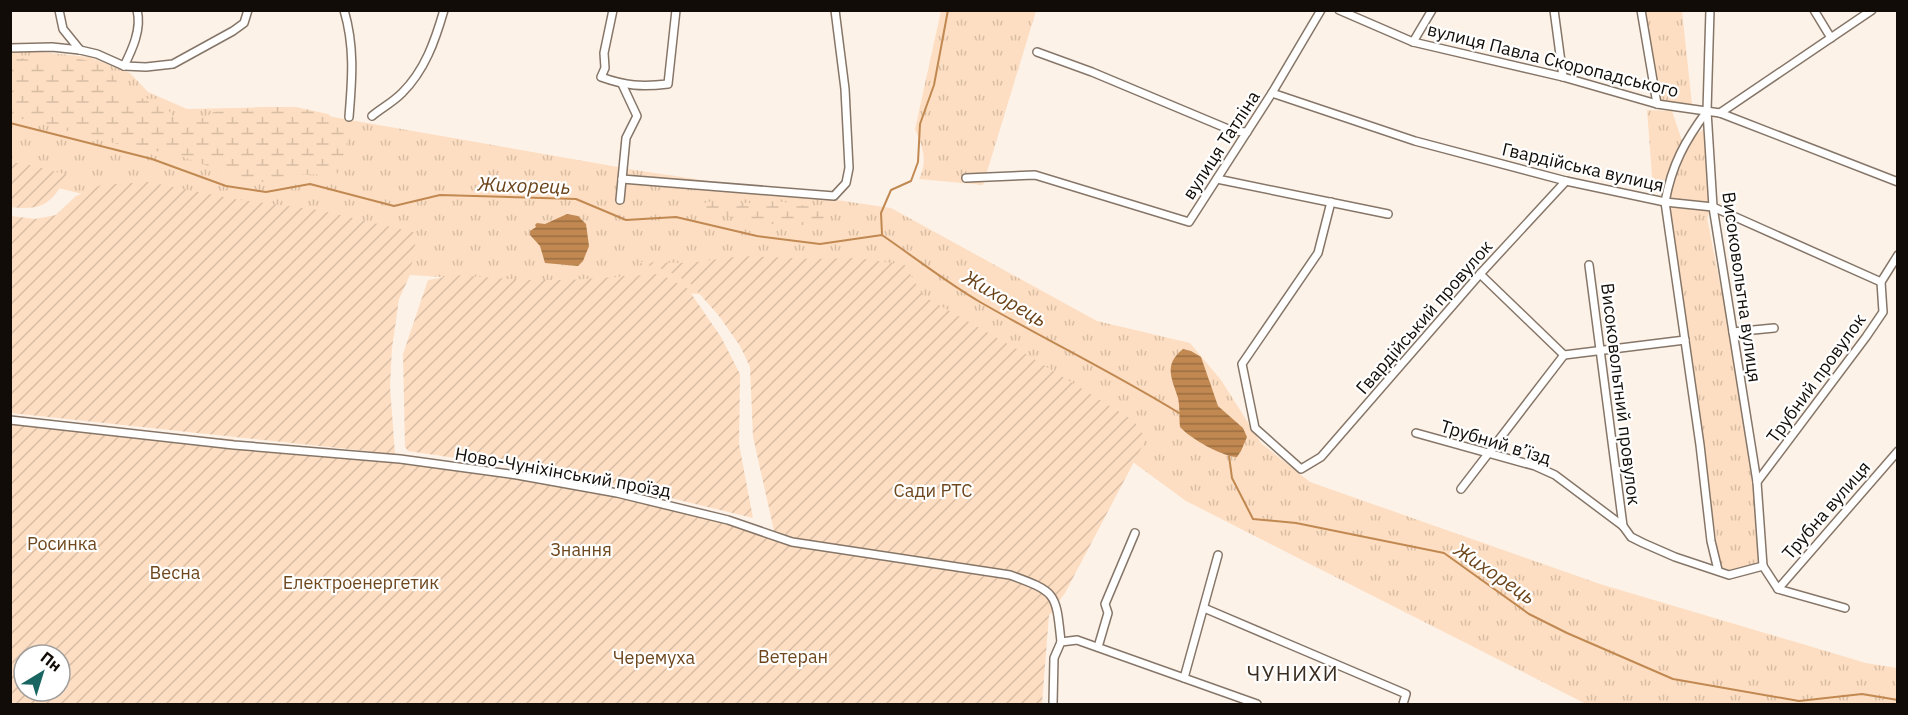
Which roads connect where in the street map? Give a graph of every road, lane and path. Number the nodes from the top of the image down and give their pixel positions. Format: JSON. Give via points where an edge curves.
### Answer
{"nodes":[{"id":1,"x":59,"y":10,"type":"edge"},
{"id":2,"x":136,"y":10,"type":"edge"},
{"id":3,"x":248,"y":10,"type":"edge"},
{"id":4,"x":344,"y":10,"type":"edge"},
{"id":5,"x":444,"y":10,"type":"edge"},
{"id":6,"x":613,"y":10,"type":"edge"},
{"id":7,"x":676,"y":10,"type":"edge"},
{"id":8,"x":835,"y":10,"type":"edge"},
{"id":9,"x":1321,"y":10,"type":"edge"},
{"id":10,"x":1339,"y":10,"type":"edge"},
{"id":11,"x":1432,"y":10,"type":"edge"},
{"id":12,"x":1554,"y":10,"type":"edge"},
{"id":13,"x":1641,"y":10,"type":"edge"},
{"id":14,"x":1710,"y":10,"type":"edge"},
{"id":15,"x":1814,"y":10,"type":"edge"},
{"id":16,"x":1872,"y":10,"type":"edge"},
{"id":17,"x":1832,"y":38,"type":"junction"},
{"id":18,"x":1413,"y":42,"type":"junction"},
{"id":19,"x":10,"y":48,"type":"edge"},
{"id":20,"x":80,"y":50,"type":"junction"},
{"id":21,"x":1037,"y":52,"type":"dead end"},
{"id":22,"x":124,"y":66,"type":"junction"},
{"id":23,"x":1563,"y":77,"type":"junction"},
{"id":24,"x":622,"y":84,"type":"junction"},
{"id":25,"x":1272,"y":93,"type":"junction"},
{"id":26,"x":1657,"y":104,"type":"junction"},
{"id":27,"x":1707,"y":111,"type":"junction"},
{"id":28,"x":1720,"y":113,"type":"junction"},
{"id":29,"x":372,"y":116,"type":"dead end"},
{"id":30,"x":349,"y":117,"type":"dead end"},
{"id":31,"x":1247,"y":132,"type":"junction"},
{"id":32,"x":622,"y":178,"type":"junction"},
{"id":33,"x":966,"y":178,"type":"dead end"},
{"id":34,"x":1217,"y":179,"type":"junction"},
{"id":35,"x":1566,"y":181,"type":"junction"},
{"id":36,"x":1898,"y":182,"type":"edge"},
{"id":37,"x":620,"y":200,"type":"dead end"},
{"id":38,"x":1331,"y":202,"type":"junction"},
{"id":39,"x":1665,"y":202,"type":"junction"},
{"id":40,"x":1713,"y":207,"type":"junction"},
{"id":41,"x":1388,"y":214,"type":"dead end"},
{"id":42,"x":1898,"y":255,"type":"edge"},
{"id":43,"x":1589,"y":265,"type":"dead end"},
{"id":44,"x":1480,"y":274,"type":"junction"},
{"id":45,"x":1881,"y":282,"type":"junction"},
{"id":46,"x":1774,"y":328,"type":"dead end"},
{"id":47,"x":1733,"y":332,"type":"junction"},
{"id":48,"x":1685,"y":340,"type":"junction"},
{"id":49,"x":1599,"y":350,"type":"junction"},
{"id":50,"x":1564,"y":355,"type":"junction"},
{"id":51,"x":10,"y":420,"type":"edge"},
{"id":52,"x":1416,"y":433,"type":"dead end"},
{"id":53,"x":1898,"y":451,"type":"edge"},
{"id":54,"x":1488,"y":454,"type":"junction"},
{"id":55,"x":1757,"y":482,"type":"junction"},
{"id":56,"x":1461,"y":489,"type":"dead end"},
{"id":57,"x":1623,"y":526,"type":"junction"},
{"id":58,"x":1135,"y":533,"type":"dead end"},
{"id":59,"x":1218,"y":555,"type":"dead end"},
{"id":60,"x":1762,"y":566,"type":"junction"},
{"id":61,"x":1718,"y":570,"type":"junction"},
{"id":62,"x":1778,"y":589,"type":"junction"},
{"id":63,"x":1204,"y":608,"type":"junction"},
{"id":64,"x":1845,"y":608,"type":"dead end"},
{"id":65,"x":1061,"y":642,"type":"junction"},
{"id":66,"x":1098,"y":647,"type":"junction"},
{"id":67,"x":1184,"y":678,"type":"junction"},
{"id":68,"x":1053,"y":705,"type":"edge"},
{"id":69,"x":1257,"y":705,"type":"edge"},
{"id":70,"x":1403,"y":705,"type":"edge"}],
"edges":[{"from":1,"to":20,"type":"street","via":[[63,29]]},
{"from":2,"to":22,"type":"street","via":[[136,34]]},
{"from":3,"to":22,"type":"street","via":[[244,23],[233,31],[173,64]]},
{"from":4,"to":30,"type":"street","via":[[353,69]]},
{"from":5,"to":29,"type":"street","via":[[432,50],[418,74],[401,94]]},
{"from":6,"to":24,"type":"street","via":[[601,77]]},
{"from":7,"to":24,"type":"street","via":[[668,84]]},
{"from":8,"to":32,"type":"street","via":[[849,168],[846,183],[834,196]]},
{"from":9,"to":25,"type":"street","name":"вулиця Татліна"},
{"from":10,"to":18,"type":"street","name":"вулиця Павла Скоропадського"},
{"from":11,"to":18,"type":"street"},
{"from":12,"to":23,"type":"street"},
{"from":13,"to":26,"type":"street"},
{"from":14,"to":27,"type":"street","name":"Високовольтна вулиця"},
{"from":15,"to":17,"type":"street"},
{"from":16,"to":17,"type":"street"},
{"from":17,"to":28,"type":"street"},
{"from":18,"to":23,"type":"street","name":"вулиця Павла Скоропадського"},
{"from":19,"to":20,"type":"street"},
{"from":20,"to":22,"type":"street"},
{"from":21,"to":31,"type":"street","via":[[1233,131]]},
{"from":23,"to":26,"type":"street","name":"вулиця Павла Скоропадського"},
{"from":24,"to":32,"type":"street","via":[[637,116],[626,138]]},
{"from":25,"to":31,"type":"street","name":"вулиця Татліна"},
{"from":25,"to":35,"type":"street","name":"Гвардійська вулиця","via":[[1415,141]]},
{"from":26,"to":27,"type":"street","name":"вулиця Павла Скоропадського"},
{"from":27,"to":28,"type":"street","name":"вулиця Павла Скоропадського"},
{"from":27,"to":39,"type":"street","via":[[1680,153],[1669,177]]},
{"from":27,"to":40,"type":"street","name":"Високовольтна вулиця"},
{"from":28,"to":36,"type":"street","name":"вулиця Павла Скоропадського"},
{"from":31,"to":34,"type":"street","name":"вулиця Татліна"},
{"from":32,"to":37,"type":"street"},
{"from":33,"to":34,"type":"street","name":"вулиця Татліна","via":[[1035,175],[1189,222]]},
{"from":34,"to":38,"type":"street"},
{"from":35,"to":39,"type":"street","name":"Гвардійська вулиця"},
{"from":35,"to":44,"type":"street","name":"Гвардійський провулок"},
{"from":38,"to":41,"type":"street"},
{"from":38,"to":44,"type":"street","name":"Гвардійський провулок","via":[[1318,253],[1242,364],[1255,428],[1300,469],[1321,457]]},
{"from":39,"to":40,"type":"street","name":"Гвардійська вулиця"},
{"from":39,"to":48,"type":"street"},
{"from":40,"to":45,"type":"street","name":"Гвардійська вулиця"},
{"from":40,"to":47,"type":"street","name":"Високовольтна вулиця"},
{"from":42,"to":45,"type":"street"},
{"from":43,"to":49,"type":"street","name":"Високовольтний провулок"},
{"from":44,"to":50,"type":"street"},
{"from":45,"to":55,"type":"street","name":"Трубний провулок","via":[[1883,312]]},
{"from":46,"to":47,"type":"street"},
{"from":47,"to":55,"type":"street","name":"Високовольтна вулиця"},
{"from":48,"to":49,"type":"street"},
{"from":48,"to":61,"type":"street"},
{"from":49,"to":50,"type":"street"},
{"from":49,"to":57,"type":"street","name":"Високовольтний провулок"},
{"from":50,"to":54,"type":"street"},
{"from":51,"to":65,"type":"street","name":"Ново-Чуніхінський проїзд","via":[[400,459],[518,475],[617,493],[728,520],[792,542],[1011,575],[1048,592],[1057,607]]},
{"from":52,"to":54,"type":"street","name":"Трубний в’їзд"},
{"from":53,"to":62,"type":"street","name":"Трубна вулиця"},
{"from":54,"to":56,"type":"street"},
{"from":54,"to":57,"type":"street","name":"Трубний в’їзд","via":[[1554,475]]},
{"from":55,"to":60,"type":"street","name":"Високовольтна вулиця"},
{"from":57,"to":61,"type":"street","name":"Трубний в’їзд","via":[[1631,537],[1675,558]]},
{"from":58,"to":66,"type":"street","via":[[1105,604],[1108,613]]},
{"from":59,"to":63,"type":"street"},
{"from":60,"to":61,"type":"street","name":"Трубний в’їзд","via":[[1729,575]]},
{"from":60,"to":62,"type":"street"},
{"from":62,"to":64,"type":"street"},
{"from":63,"to":67,"type":"street"},
{"from":63,"to":70,"type":"street","via":[[1406,694]]},
{"from":65,"to":66,"type":"street","via":[[1077,640]]},
{"from":65,"to":68,"type":"street","via":[[1054,658]]},
{"from":66,"to":67,"type":"street"},
{"from":67,"to":69,"type":"street"}]}
